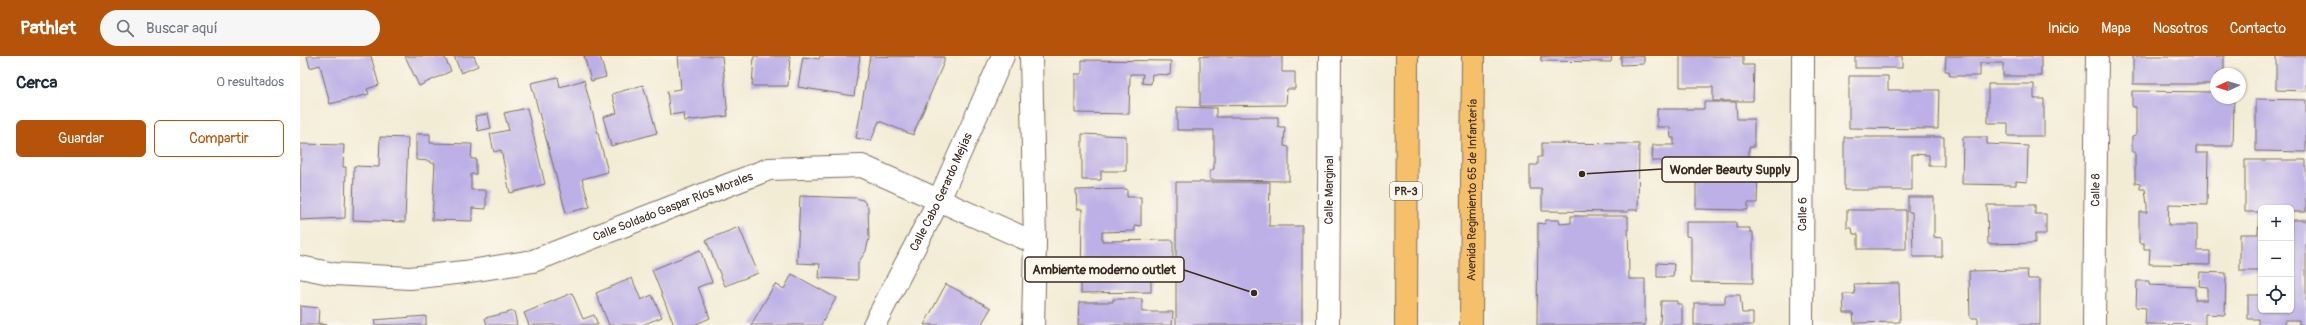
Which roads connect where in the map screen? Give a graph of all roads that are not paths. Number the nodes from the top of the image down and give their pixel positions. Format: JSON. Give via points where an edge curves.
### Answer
{"nodes":[{"id":1,"x":1003,"y":56,"type":"edge"},
{"id":2,"x":1031,"y":56,"type":"edge"},
{"id":3,"x":1330,"y":56,"type":"edge"},
{"id":4,"x":1407,"y":56,"type":"edge"},
{"id":5,"x":1473,"y":56,"type":"edge"},
{"id":6,"x":1803,"y":56,"type":"edge"},
{"id":7,"x":2097,"y":56,"type":"edge"},
{"id":8,"x":939,"y":200,"type":"junction"},
{"id":9,"x":1035,"y":243,"type":"junction"},
{"id":10,"x":300,"y":267,"type":"edge"},
{"id":11,"x":874,"y":325,"type":"edge"},
{"id":12,"x":1034,"y":325,"type":"edge"},
{"id":13,"x":1328,"y":325,"type":"edge"},
{"id":14,"x":1406,"y":325,"type":"edge"},
{"id":15,"x":1471,"y":325,"type":"edge"},
{"id":16,"x":1802,"y":325,"type":"edge"},
{"id":17,"x":2094,"y":325,"type":"edge"}],
"edges":[{"from":1,"to":8,"type":"street","name":"Calle Cabo Gerardo Mejías"},
{"from":2,"to":9,"type":"street"},
{"from":3,"to":13,"type":"street","name":"Calle Marginal"},
{"from":4,"to":14,"type":"highway","number":"PR-3"},
{"from":5,"to":15,"type":"highway","name":"Avenida Regimiento 65 de Infantería"},
{"from":6,"to":16,"type":"street","name":"Calle 6"},
{"from":7,"to":17,"type":"street","name":"Calle 8"},
{"from":8,"to":9,"type":"street","name":"Calle Soldado Gaspar Ríos Morales"},
{"from":8,"to":10,"type":"street","name":"Calle Soldado Gaspar Ríos Morales","via":[[862,166],[769,169],[533,261],[410,278],[334,274]]},
{"from":8,"to":11,"type":"street","name":"Calle Cabo Gerardo Mejías"},
{"from":9,"to":12,"type":"street"}]}
